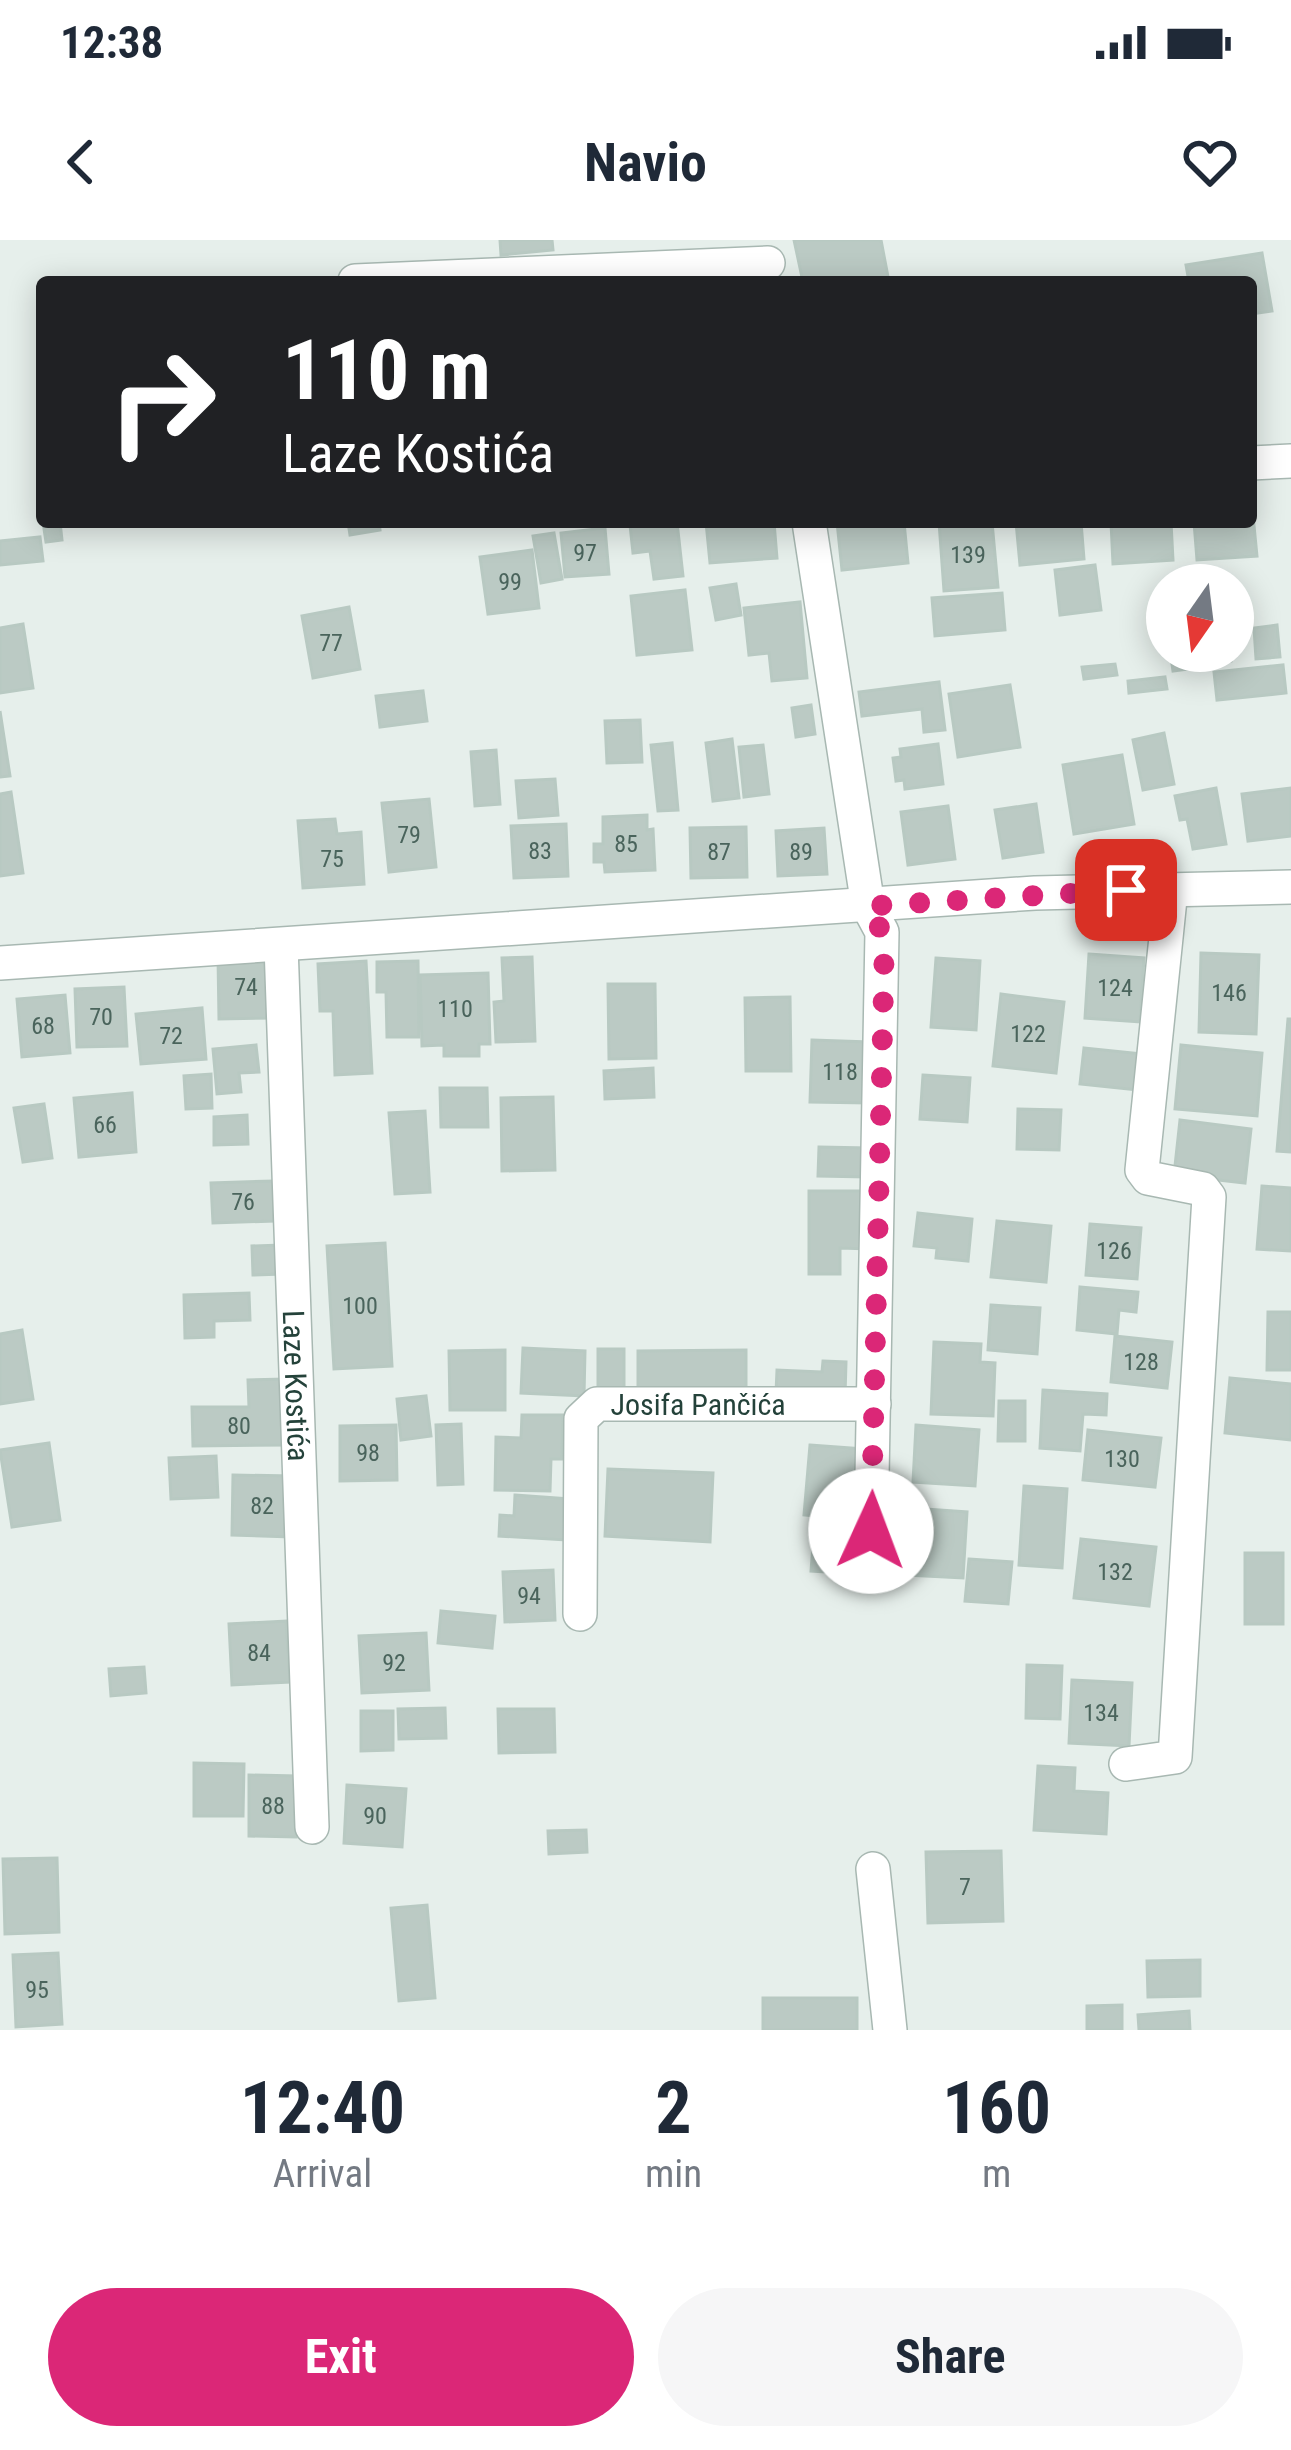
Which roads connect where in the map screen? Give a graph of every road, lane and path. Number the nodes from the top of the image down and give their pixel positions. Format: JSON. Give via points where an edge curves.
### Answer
{"nodes":[{"id":1,"x":768,"y":262,"type":"edge"},
{"id":2,"x":464,"y":276,"type":"edge"},
{"id":3,"x":1291,"y":461,"type":"edge"},
{"id":4,"x":1257,"y":463,"type":"edge"},
{"id":5,"x":810,"y":528,"type":"edge"},
{"id":6,"x":1291,"y":887,"type":"edge"},
{"id":7,"x":1171,"y":889,"type":"junction"},
{"id":8,"x":868,"y":906,"type":"junction"},
{"id":9,"x":281,"y":945,"type":"junction"},
{"id":10,"x":0,"y":963,"type":"edge"},
{"id":11,"x":874,"y":1404,"type":"junction"},
{"id":12,"x":871,"y":1531,"type":"dead end"},
{"id":13,"x":580,"y":1614,"type":"dead end"},
{"id":14,"x":1126,"y":1764,"type":"dead end"},
{"id":15,"x":312,"y":1827,"type":"dead end"},
{"id":16,"x":872,"y":1869,"type":"dead end"},
{"id":17,"x":890,"y":2030,"type":"edge"}],
"edges":[{"from":1,"to":2,"type":"street"},
{"from":3,"to":4,"type":"street"},
{"from":5,"to":8,"type":"street"},
{"from":6,"to":7,"type":"street"},
{"from":7,"to":8,"type":"street"},
{"from":7,"to":14,"type":"street","via":[[1142,1170],[1209,1197],[1175,1757]]},
{"from":8,"to":9,"type":"street"},
{"from":8,"to":11,"type":"street","via":[[882,932],[884,966]]},
{"from":9,"to":10,"type":"street"},
{"from":9,"to":15,"type":"street","name":"Laze Kostića"},
{"from":11,"to":12,"type":"street"},
{"from":11,"to":13,"type":"street","name":"Josifa Pančića","via":[[597,1404],[581,1419]]},
{"from":16,"to":17,"type":"street"}]}
